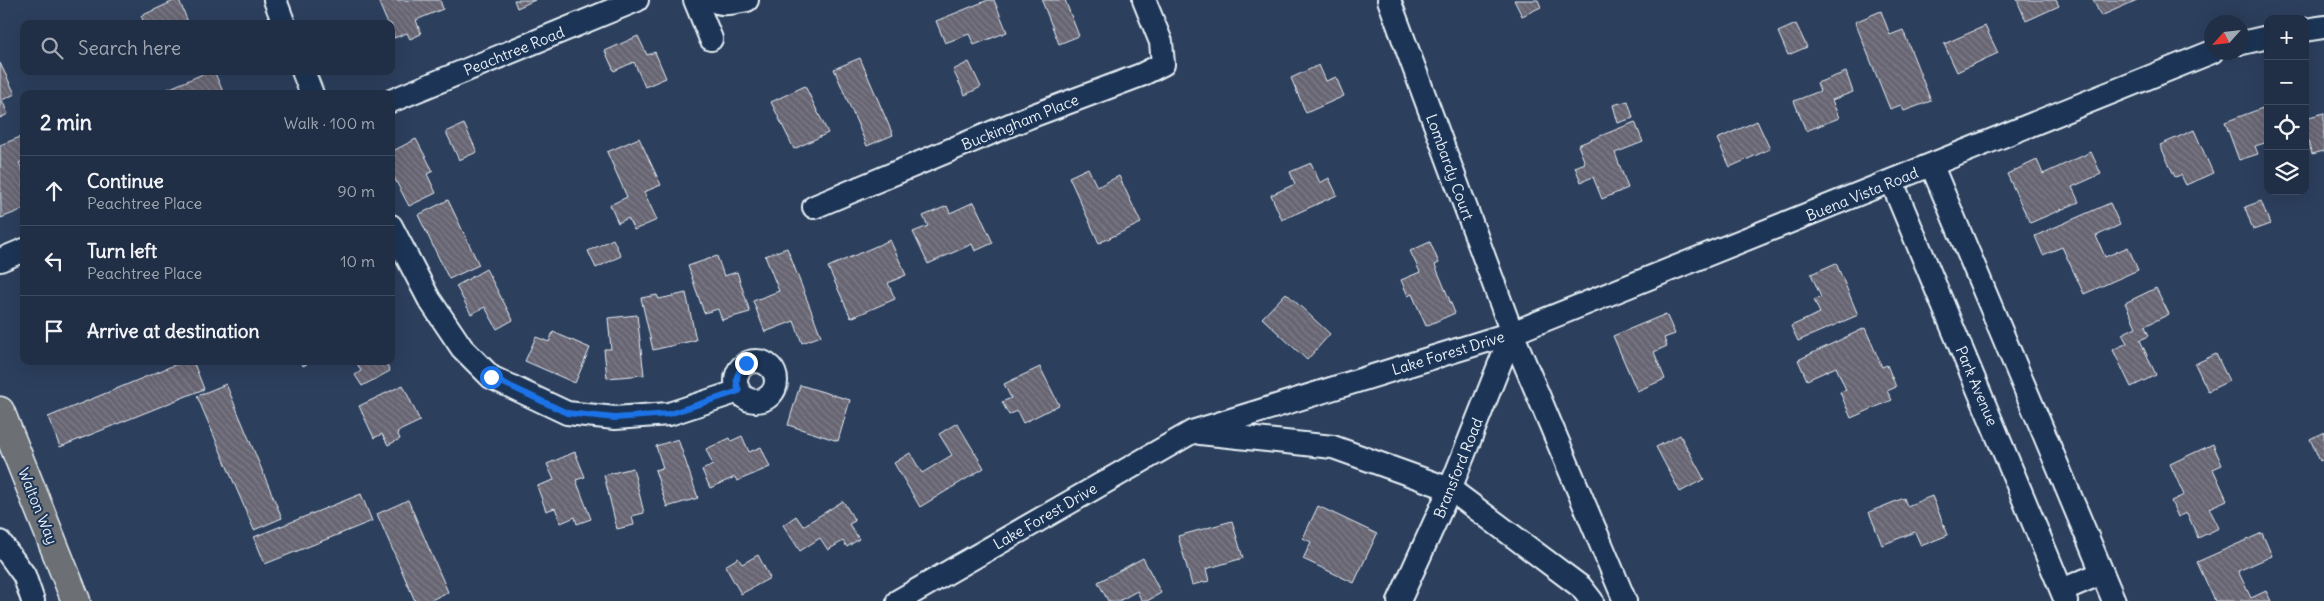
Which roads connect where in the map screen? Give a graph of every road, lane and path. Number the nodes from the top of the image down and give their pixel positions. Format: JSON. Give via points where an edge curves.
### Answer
{"nodes":[{"id":1,"x":275,"y":0,"type":"edge"},
{"id":2,"x":637,"y":0,"type":"edge"},
{"id":3,"x":695,"y":0,"type":"edge"},
{"id":4,"x":713,"y":0,"type":"edge"},
{"id":5,"x":747,"y":0,"type":"edge"},
{"id":6,"x":1144,"y":0,"type":"edge"},
{"id":7,"x":1389,"y":0,"type":"edge"},
{"id":8,"x":282,"y":20,"type":"edge"},
{"id":9,"x":2324,"y":27,"type":"edge"},
{"id":10,"x":2309,"y":29,"type":"edge"},
{"id":11,"x":2264,"y":38,"type":"edge"},
{"id":12,"x":711,"y":39,"type":"dead end"},
{"id":13,"x":2249,"y":41,"type":"edge"},
{"id":14,"x":2204,"y":55,"type":"edge"},
{"id":15,"x":305,"y":75,"type":"edge"},
{"id":16,"x":310,"y":90,"type":"edge"},
{"id":17,"x":395,"y":99,"type":"edge"},
{"id":18,"x":1932,"y":166,"type":"junction"},
{"id":19,"x":1892,"y":182,"type":"junction"},
{"id":20,"x":814,"y":207,"type":"dead end"},
{"id":21,"x":395,"y":234,"type":"edge"},
{"id":22,"x":20,"y":252,"type":"edge"},
{"id":23,"x":0,"y":260,"type":"edge"},
{"id":24,"x":1512,"y":333,"type":"junction"},
{"id":25,"x":739,"y":391,"type":"dead end"},
{"id":26,"x":0,"y":411,"type":"edge"},
{"id":27,"x":1192,"y":432,"type":"junction"},
{"id":28,"x":1450,"y":489,"type":"junction"},
{"id":29,"x":0,"y":542,"type":"edge"},
{"id":30,"x":2102,"y":573,"type":"junction"},
{"id":31,"x":2064,"y":595,"type":"edge"},
{"id":32,"x":33,"y":601,"type":"edge"},
{"id":33,"x":76,"y":601,"type":"edge"},
{"id":34,"x":898,"y":601,"type":"edge"},
{"id":35,"x":1399,"y":601,"type":"edge"},
{"id":36,"x":1592,"y":601,"type":"edge"},
{"id":37,"x":1625,"y":601,"type":"edge"},
{"id":38,"x":2114,"y":601,"type":"edge"}],
"edges":[{"from":1,"to":8,"type":"street"},
{"from":2,"to":17,"type":"street","name":"Peachtree Road"},
{"from":3,"to":12,"type":"street"},
{"from":4,"to":5,"type":"street","via":[[717,3]]},
{"from":6,"to":20,"type":"street","name":"Buckingham Place","via":[[1161,42],[1163,64]]},
{"from":7,"to":24,"type":"street","name":"Lombardy Court"},
{"from":9,"to":10,"type":"street"},
{"from":11,"to":13,"type":"street"},
{"from":14,"to":18,"type":"street","name":"Buena Vista Road"},
{"from":15,"to":16,"type":"street"},
{"from":18,"to":19,"type":"street","name":"Buena Vista Road"},
{"from":18,"to":30,"type":"street"},
{"from":19,"to":24,"type":"street","name":"Buena Vista Road"},
{"from":19,"to":31,"type":"street","name":"Park Avenue"},
{"from":21,"to":25,"type":"street","via":[[429,299],[462,348],[491,377],[567,413],[615,418],[669,414]]},
{"from":22,"to":23,"type":"street"},
{"from":24,"to":27,"type":"street","name":"Lake Forest Drive"},
{"from":24,"to":28,"type":"street","name":"Bransford Road"},
{"from":24,"to":37,"type":"street","name":"Lake Forest Drive"},
{"from":26,"to":33,"type":"main road","name":"Walton Way"},
{"from":27,"to":28,"type":"street","via":[[1333,448]]},
{"from":27,"to":34,"type":"street","name":"Lake Forest Drive"},
{"from":28,"to":35,"type":"street","name":"Bransford Road"},
{"from":28,"to":36,"type":"street","via":[[1581,587]]},
{"from":29,"to":32,"type":"street","via":[[24,575]]},
{"from":30,"to":31,"type":"street","name":"Park Avenue"},
{"from":30,"to":38,"type":"street"}]}
